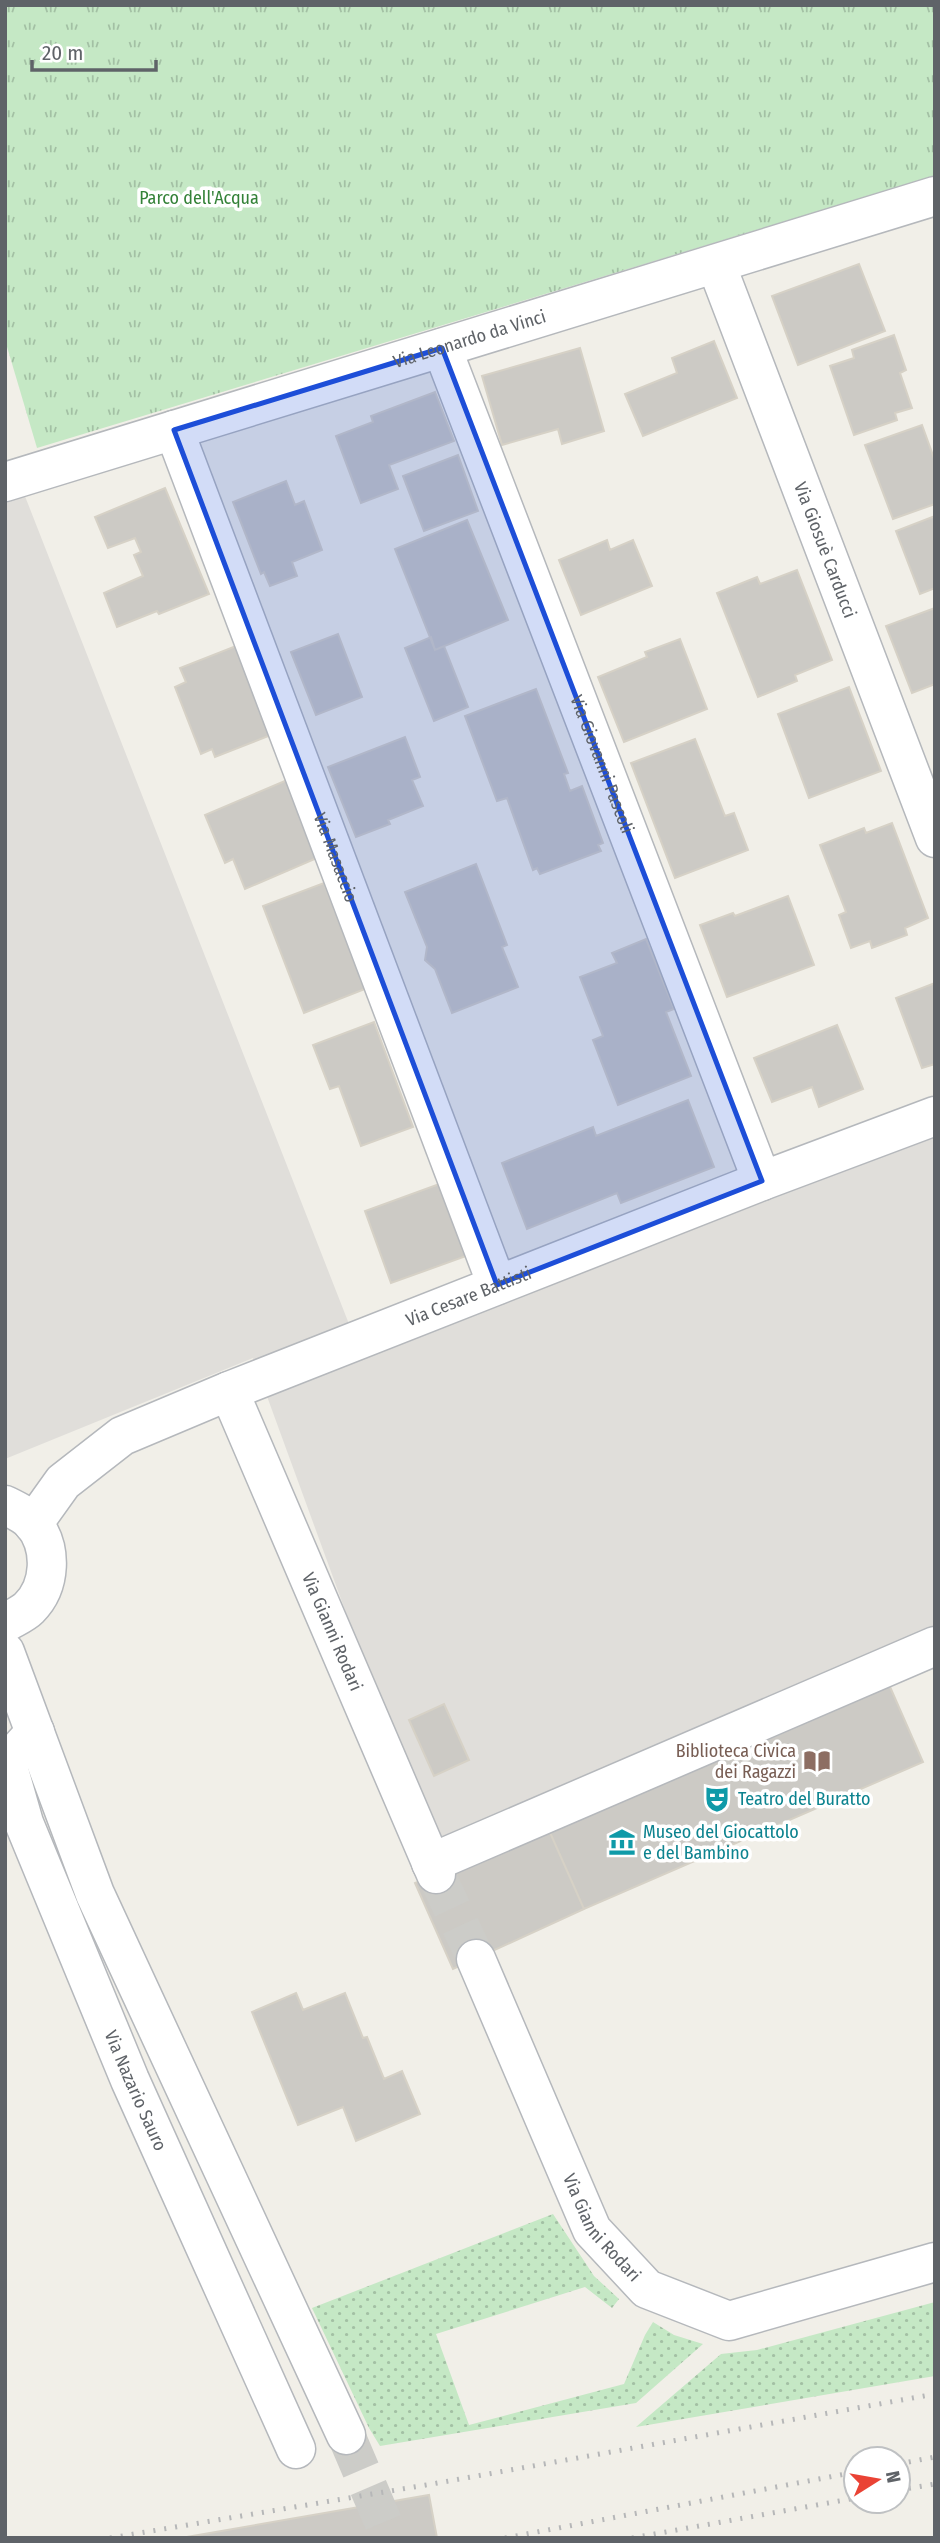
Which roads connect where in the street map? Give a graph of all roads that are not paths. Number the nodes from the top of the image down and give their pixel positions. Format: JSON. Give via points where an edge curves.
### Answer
{"nodes":[{"id":1,"x":935,"y":196,"type":"edge"},
{"id":2,"x":716,"y":264,"type":"junction"},
{"id":3,"x":442,"y":348,"type":"junction"},
{"id":4,"x":174,"y":430,"type":"junction"},
{"id":5,"x":5,"y":482,"type":"edge"},
{"id":6,"x":935,"y":838,"type":"edge"},
{"id":7,"x":935,"y":1116,"type":"edge"},
{"id":8,"x":762,"y":1181,"type":"junction"},
{"id":9,"x":496,"y":1285,"type":"junction"},
{"id":10,"x":229,"y":1391,"type":"junction"},
{"id":11,"x":19,"y":1514,"type":"edge"},
{"id":12,"x":5,"y":1623,"type":"edge"},
{"id":13,"x":935,"y":1646,"type":"edge"},
{"id":14,"x":5,"y":1652,"type":"edge"},
{"id":15,"x":36,"y":1732,"type":"junction"},
{"id":16,"x":476,"y":1959,"type":"tunnel mouth"},
{"id":17,"x":935,"y":2262,"type":"edge"},
{"id":18,"x":346,"y":2435,"type":"tunnel mouth"},
{"id":19,"x":296,"y":2449,"type":"dead end"}],
"edges":[{"from":1,"to":2,"type":"street","name":"Via Leonardo da Vinci"},
{"from":2,"to":3,"type":"street","name":"Via Leonardo da Vinci"},
{"from":2,"to":6,"type":"street","name":"Via Giosuè Carducci"},
{"from":3,"to":4,"type":"street","name":"Via Leonardo da Vinci"},
{"from":3,"to":8,"type":"street","name":"Via Giovanni Pascoli"},
{"from":4,"to":5,"type":"street","name":"Via Leonardo da Vinci"},
{"from":4,"to":9,"type":"street","name":"Via Masaccio"},
{"from":7,"to":8,"type":"street","name":"Via Cesare Battisti"},
{"from":8,"to":9,"type":"street","name":"Via Cesare Battisti"},
{"from":9,"to":10,"type":"street","name":"Via Cesare Battisti"},
{"from":10,"to":11,"type":"street","name":"Via Cesare Battisti","via":[[122,1436]]},
{"from":10,"to":13,"type":"street","name":"Via Gianni Rodari","via":[[434,1869]]},
{"from":11,"to":12,"type":"street","via":[[45,1549],[47,1571],[41,1592],[27,1610]]},
{"from":14,"to":15,"type":"street"},
{"from":15,"to":18,"type":"street","via":[[95,1894]]},
{"from":15,"to":19,"type":"street","name":"Via Nazario Sauro","via":[[7,1763],[24,1823],[130,2080]]},
{"from":16,"to":17,"type":"street","name":"Via Gianni Rodari","via":[[592,2230],[647,2289],[729,2321]]}]}
